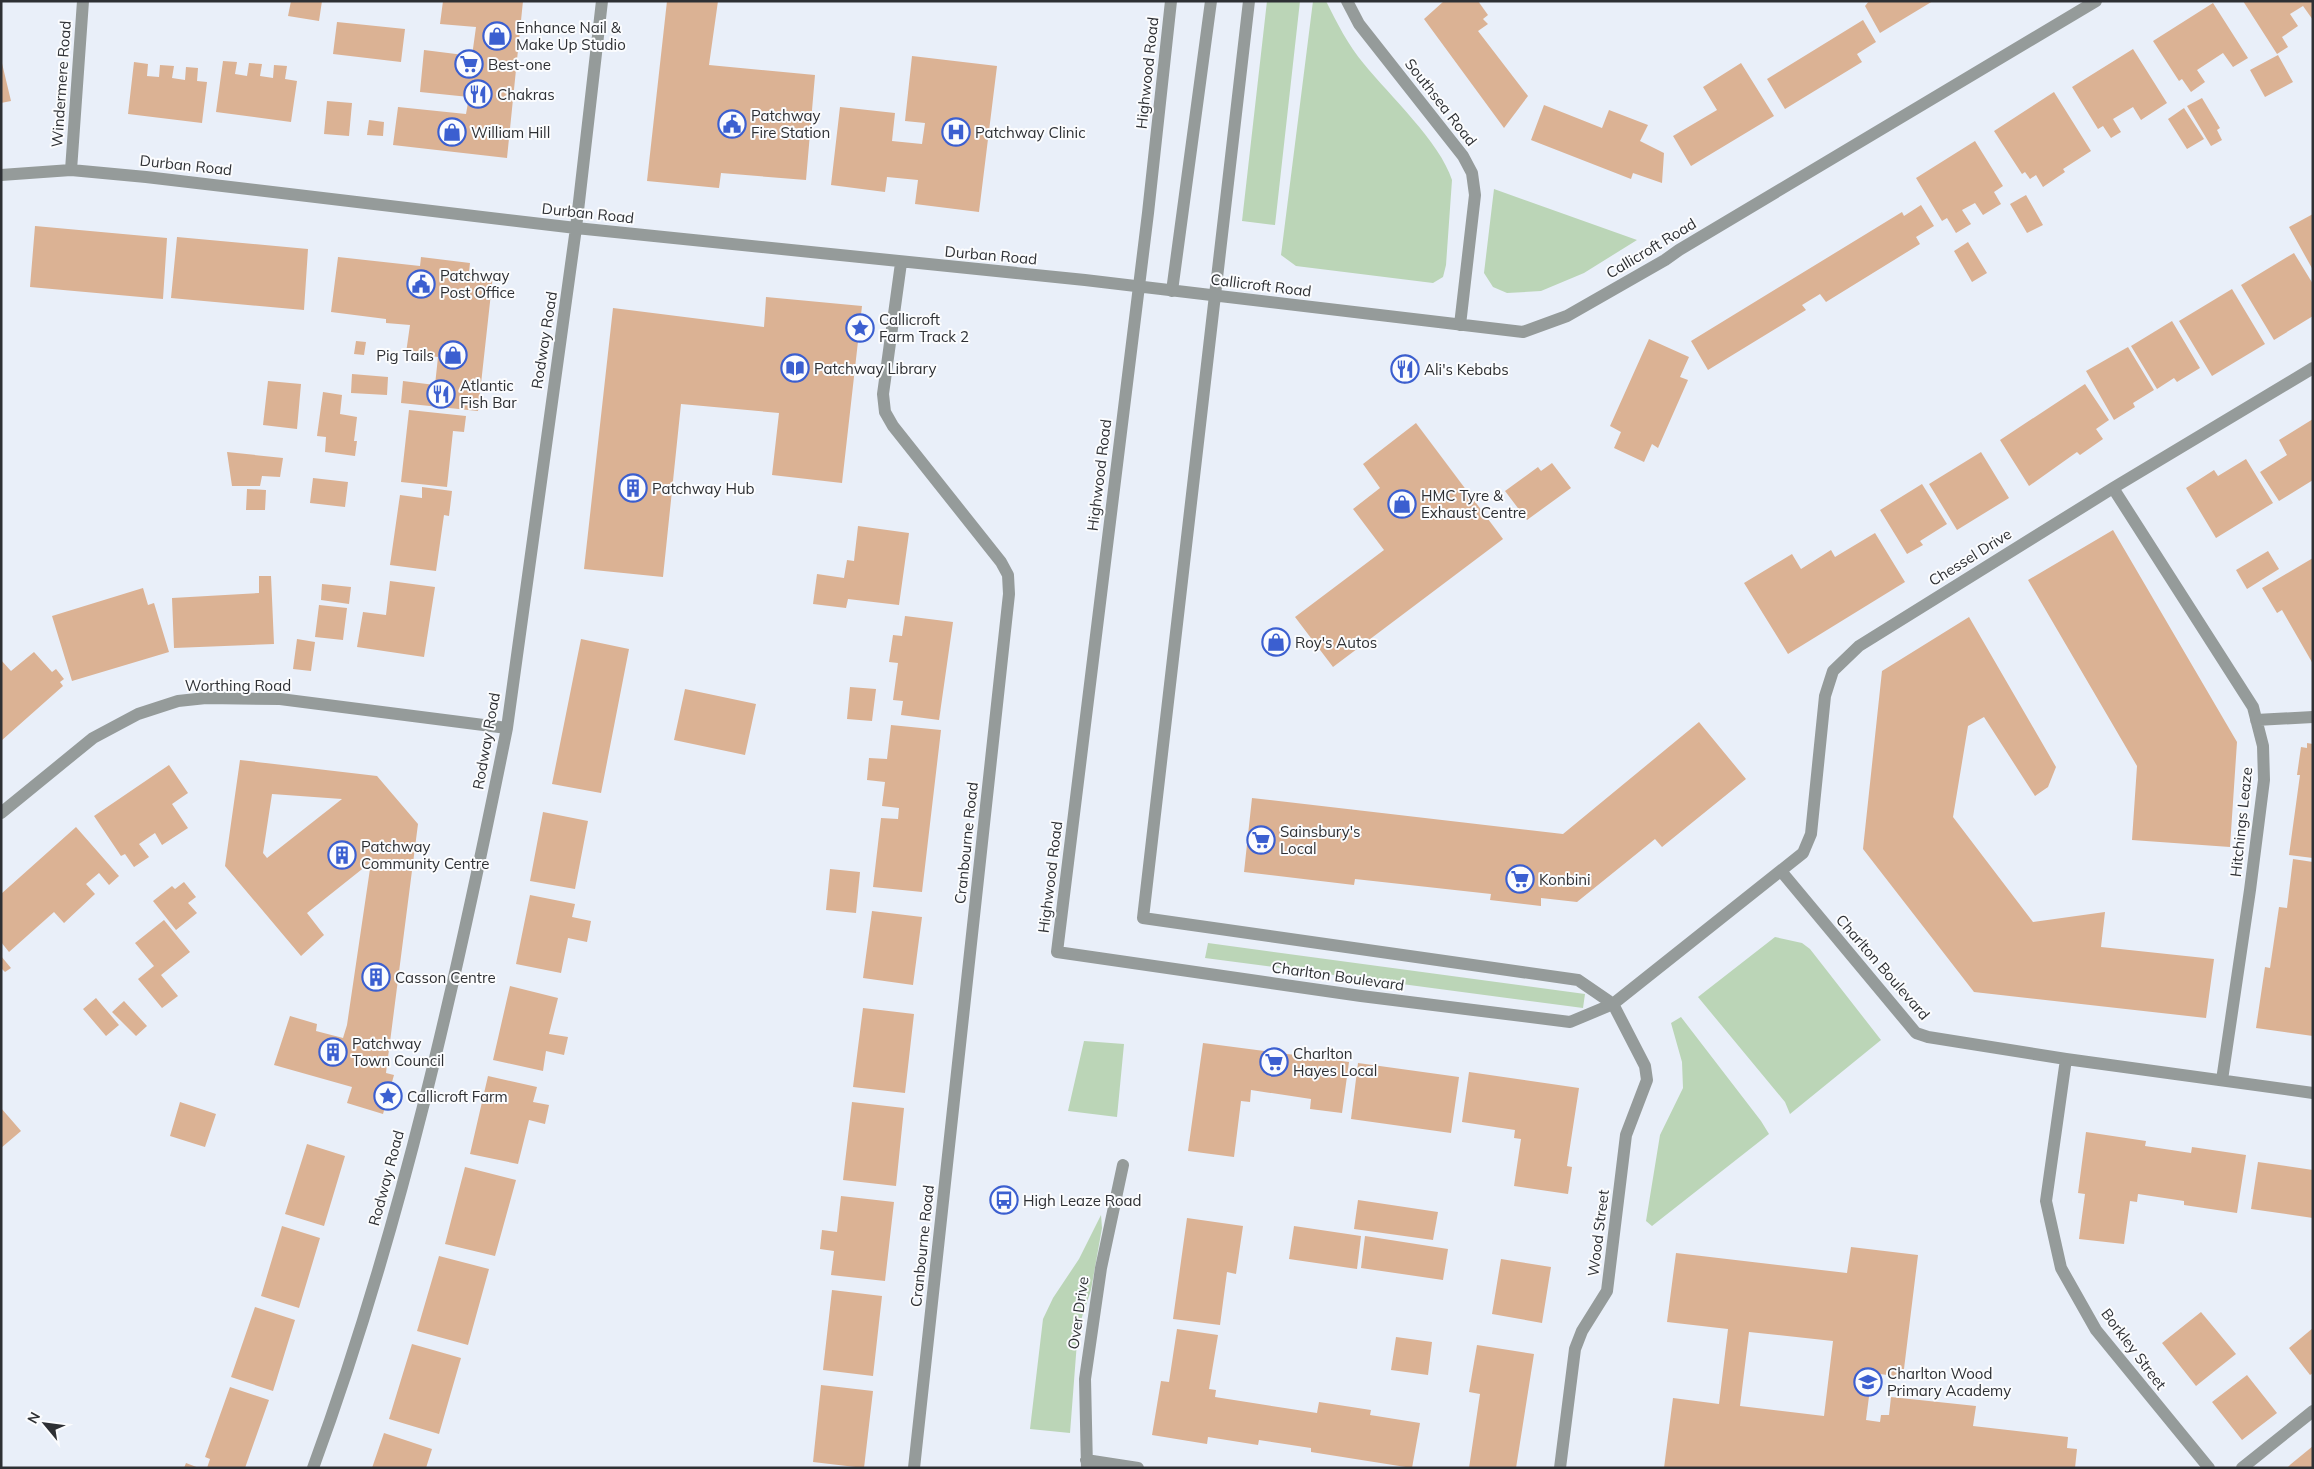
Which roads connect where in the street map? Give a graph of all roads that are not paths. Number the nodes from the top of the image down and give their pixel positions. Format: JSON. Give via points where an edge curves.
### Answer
{"nodes":[{"id":1,"x":83,"y":1,"type":"edge"},
{"id":2,"x":602,"y":1,"type":"edge"},
{"id":3,"x":1171,"y":1,"type":"edge"},
{"id":4,"x":1211,"y":1,"type":"edge"},
{"id":5,"x":1249,"y":1,"type":"edge"},
{"id":6,"x":1347,"y":1,"type":"edge"},
{"id":7,"x":2096,"y":1,"type":"edge"},
{"id":8,"x":71,"y":170,"type":"junction"},
{"id":9,"x":1,"y":175,"type":"edge"},
{"id":10,"x":576,"y":228,"type":"junction"},
{"id":11,"x":901,"y":263,"type":"junction"},
{"id":12,"x":1138,"y":286,"type":"junction"},
{"id":13,"x":1172,"y":291,"type":"junction"},
{"id":14,"x":1216,"y":296,"type":"junction"},
{"id":15,"x":1460,"y":325,"type":"junction"},
{"id":16,"x":2313,"y":368,"type":"edge"},
{"id":17,"x":2113,"y":488,"type":"junction"},
{"id":18,"x":2313,"y":718,"type":"edge"},
{"id":19,"x":2256,"y":720,"type":"junction"},
{"id":20,"x":507,"y":728,"type":"junction"},
{"id":21,"x":1,"y":813,"type":"edge"},
{"id":22,"x":1781,"y":871,"type":"junction"},
{"id":23,"x":1057,"y":952,"type":"joint"},
{"id":24,"x":1613,"y":1004,"type":"junction"},
{"id":25,"x":2066,"y":1059,"type":"junction"},
{"id":26,"x":2222,"y":1080,"type":"junction"},
{"id":27,"x":2313,"y":1093,"type":"edge"},
{"id":28,"x":1123,"y":1165,"type":"dead end"},
{"id":29,"x":2313,"y":1411,"type":"edge"},
{"id":30,"x":1086,"y":1464,"type":"edge"},
{"id":31,"x":313,"y":1468,"type":"edge"},
{"id":32,"x":914,"y":1468,"type":"edge"},
{"id":33,"x":1138,"y":1468,"type":"edge"},
{"id":34,"x":1560,"y":1468,"type":"edge"},
{"id":35,"x":2209,"y":1468,"type":"edge"},
{"id":36,"x":2242,"y":1468,"type":"edge"}],
"edges":[{"from":1,"to":8,"type":"street","name":"Windermere Road"},
{"from":2,"to":10,"type":"street","name":"Rodway Road"},
{"from":3,"to":12,"type":"street","name":"Highwood Road"},
{"from":4,"to":13,"type":"street"},
{"from":5,"to":14,"type":"street"},
{"from":6,"to":15,"type":"street","name":"Southsea Road","via":[[1359,24],[1463,156],[1472,173],[1475,195]]},
{"from":7,"to":15,"type":"street","name":"Callicroft Road","via":[[1666,260],[1567,316],[1523,332]]},
{"from":8,"to":9,"type":"street","name":"Durban Road"},
{"from":8,"to":10,"type":"street","name":"Durban Road"},
{"from":10,"to":11,"type":"street","name":"Durban Road"},
{"from":10,"to":20,"type":"street","name":"Rodway Road"},
{"from":11,"to":12,"type":"street","name":"Durban Road"},
{"from":11,"to":32,"type":"street","name":"Cranbourne Road","via":[[883,394],[885,412],[1001,562],[1008,575],[1009,594]]},
{"from":12,"to":13,"type":"street","name":"Durban Road"},
{"from":12,"to":23,"type":"street","name":"Highwood Road"},
{"from":13,"to":14,"type":"street","name":"Callicroft Road"},
{"from":14,"to":15,"type":"street","name":"Callicroft Road"},
{"from":14,"to":24,"type":"street","name":"Charlton Boulevard","via":[[1143,918],[1578,980]]},
{"from":16,"to":17,"type":"street","name":"Chessel Drive"},
{"from":17,"to":19,"type":"street","name":"Hitchings Leaze","via":[[2253,706]]},
{"from":17,"to":22,"type":"street","name":"Chessel Drive","via":[[1892,624],[1860,646],[1833,671],[1822,718],[1811,834],[1803,853]]},
{"from":18,"to":19,"type":"street"},
{"from":19,"to":26,"type":"street","name":"Hitchings Leaze","via":[[2263,746],[2264,780]]},
{"from":20,"to":21,"type":"street","name":"Worthing Road","via":[[280,699],[178,701],[138,714],[93,738]]},
{"from":20,"to":31,"type":"street","name":"Rodway Road","via":[[414,1141],[376,1274]]},
{"from":22,"to":24,"type":"street","name":"Charlton Boulevard"},
{"from":22,"to":25,"type":"street","name":"Charlton Boulevard","via":[[1916,1033]]},
{"from":23,"to":24,"type":"street","name":"Charlton Boulevard","via":[[1570,1022]]},
{"from":24,"to":34,"type":"street","name":"Wood Street","via":[[1645,1066],[1646,1080],[1626,1135],[1607,1291],[1582,1331],[1575,1349]]},
{"from":25,"to":26,"type":"street","name":"Charlton Boulevard"},
{"from":25,"to":35,"type":"street","name":"Borkley Street","via":[[2046,1201],[2061,1268],[2096,1330]]},
{"from":26,"to":27,"type":"street","name":"Charlton Boulevard"},
{"from":28,"to":30,"type":"street","name":"Over Drive","via":[[1101,1268],[1085,1379]]},
{"from":29,"to":36,"type":"street"},
{"from":30,"to":33,"type":"street"}]}
